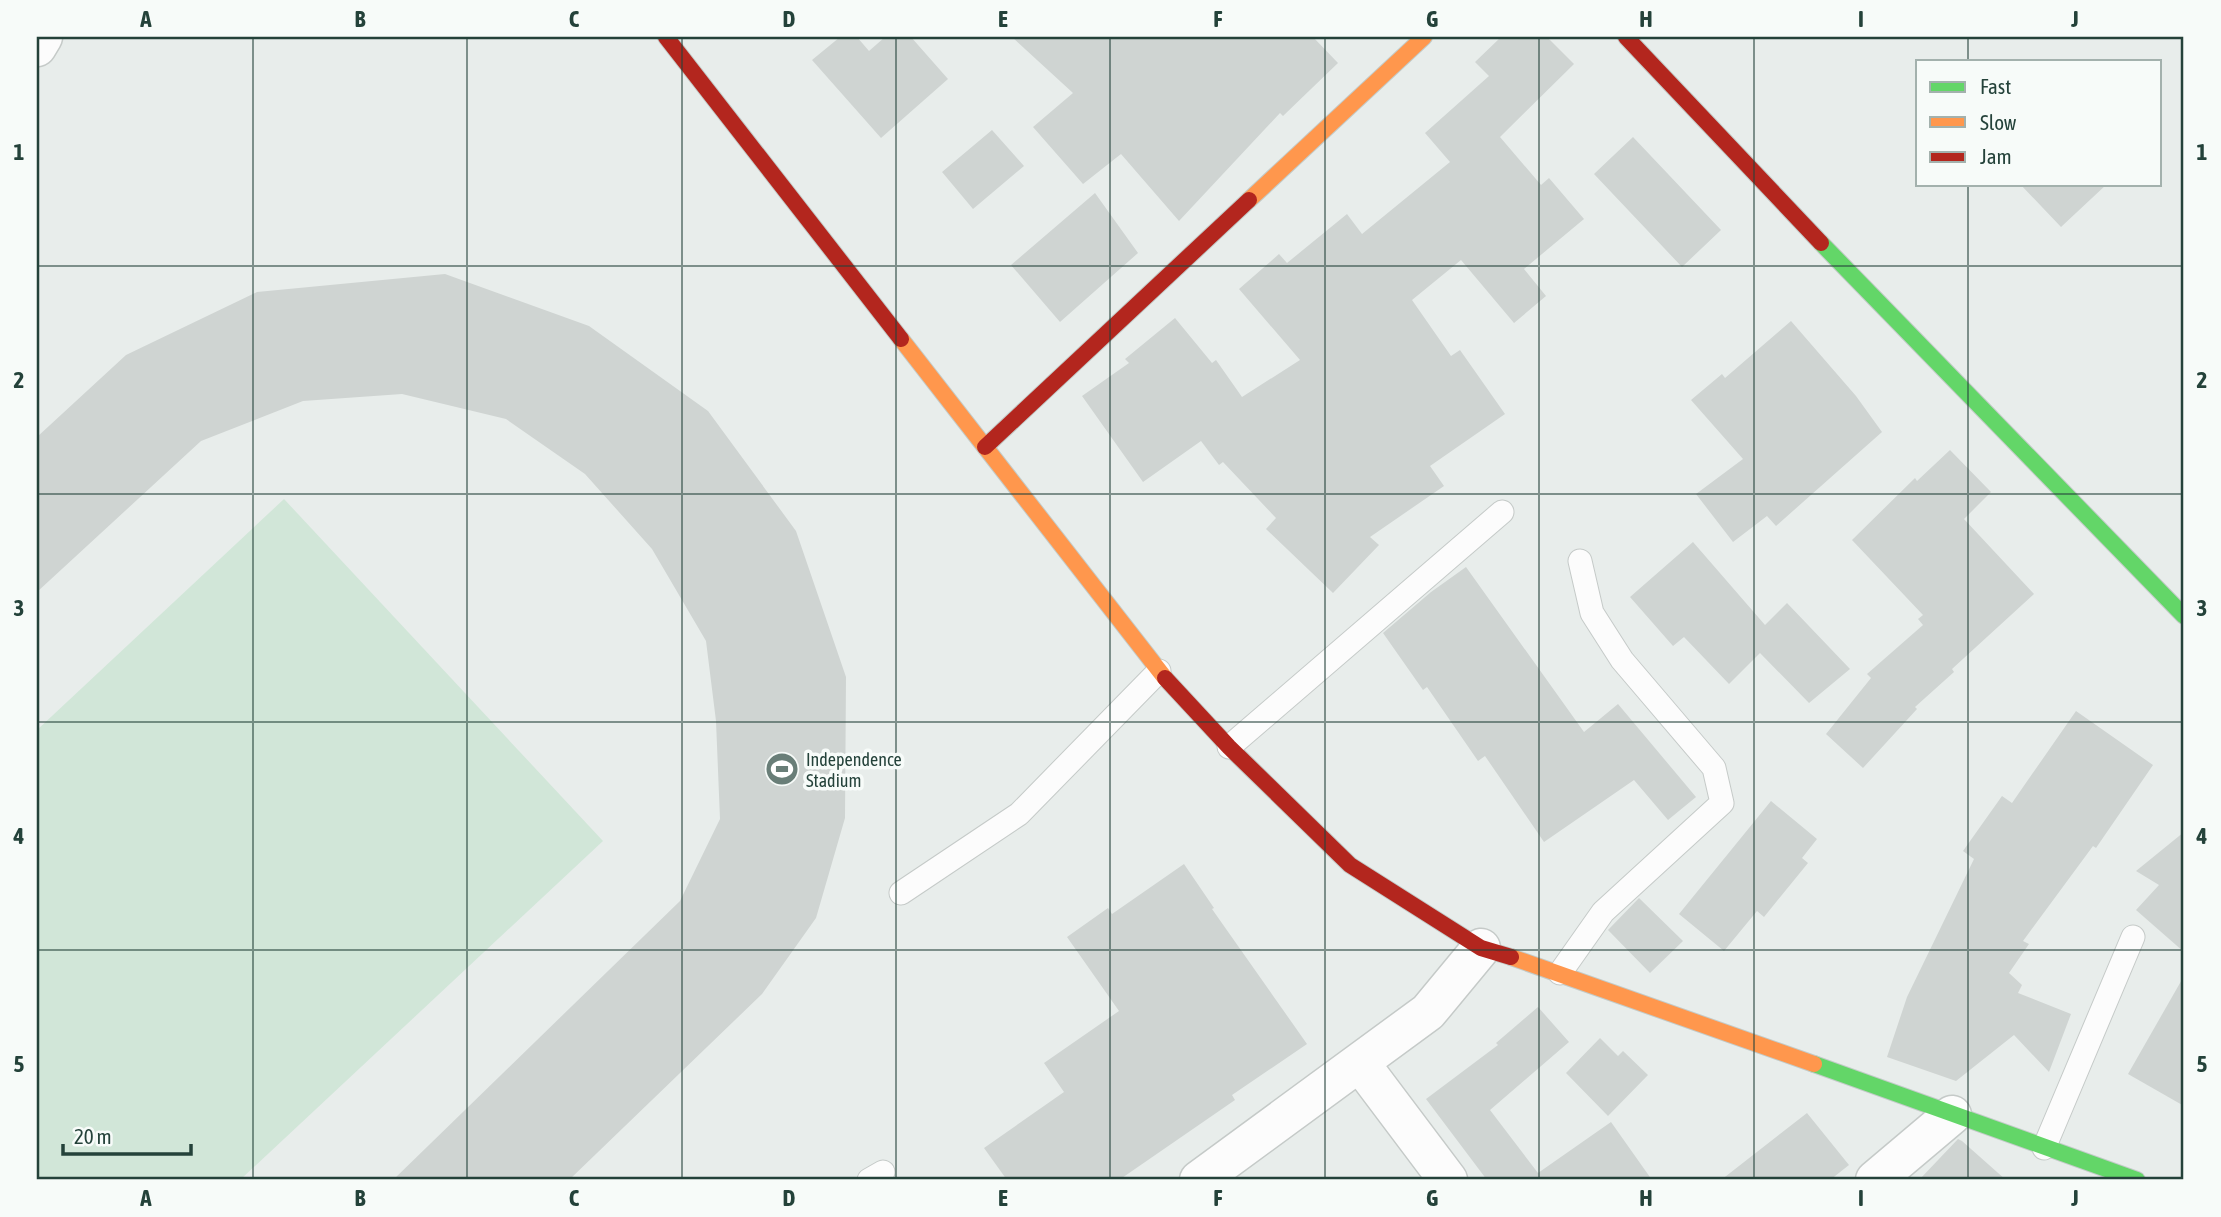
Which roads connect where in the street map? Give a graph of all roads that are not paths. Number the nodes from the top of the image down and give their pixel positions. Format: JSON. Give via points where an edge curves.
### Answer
{"nodes":[{"id":1,"x":43,"y":37,"type":"edge"},
{"id":2,"x":666,"y":37,"type":"edge"},
{"id":3,"x":1424,"y":37,"type":"edge"},
{"id":4,"x":1626,"y":37,"type":"edge"},
{"id":5,"x":37,"y":47,"type":"edge"},
{"id":6,"x":985,"y":447,"type":"junction"},
{"id":7,"x":1502,"y":512,"type":"dead end"},
{"id":8,"x":1580,"y":561,"type":"dead end"},
{"id":9,"x":2184,"y":616,"type":"edge"},
{"id":10,"x":1159,"y":671,"type":"junction"},
{"id":11,"x":1229,"y":747,"type":"junction"},
{"id":12,"x":901,"y":893,"type":"dead end"},
{"id":13,"x":2133,"y":937,"type":"dead end"},
{"id":14,"x":1481,"y":948,"type":"junction"},
{"id":15,"x":1560,"y":973,"type":"junction"},
{"id":16,"x":1360,"y":1063,"type":"junction"},
{"id":17,"x":1952,"y":1115,"type":"junction"},
{"id":18,"x":2044,"y":1148,"type":"junction"},
{"id":19,"x":1199,"y":1180,"type":"edge"},
{"id":20,"x":1448,"y":1180,"type":"edge"},
{"id":21,"x":1875,"y":1180,"type":"edge"},
{"id":22,"x":2137,"y":1180,"type":"edge"}],
"edges":[{"from":1,"to":5,"type":"street"},
{"from":2,"to":6,"type":"street"},
{"from":3,"to":6,"type":"street"},
{"from":4,"to":9,"type":"street"},
{"from":6,"to":10,"type":"street"},
{"from":7,"to":11,"type":"lane"},
{"from":8,"to":15,"type":"lane","via":[[1592,613],[1622,660],[1714,768],[1722,803],[1603,912]]},
{"from":10,"to":11,"type":"street"},
{"from":10,"to":12,"type":"lane","via":[[1019,814]]},
{"from":11,"to":14,"type":"street","via":[[1350,865]]},
{"from":13,"to":18,"type":"lane"},
{"from":14,"to":15,"type":"street"},
{"from":14,"to":16,"type":"street","via":[[1428,1012]]},
{"from":15,"to":17,"type":"street"},
{"from":16,"to":19,"type":"street"},
{"from":16,"to":20,"type":"street"},
{"from":17,"to":18,"type":"street"},
{"from":17,"to":21,"type":"street"},
{"from":18,"to":22,"type":"street"}]}
